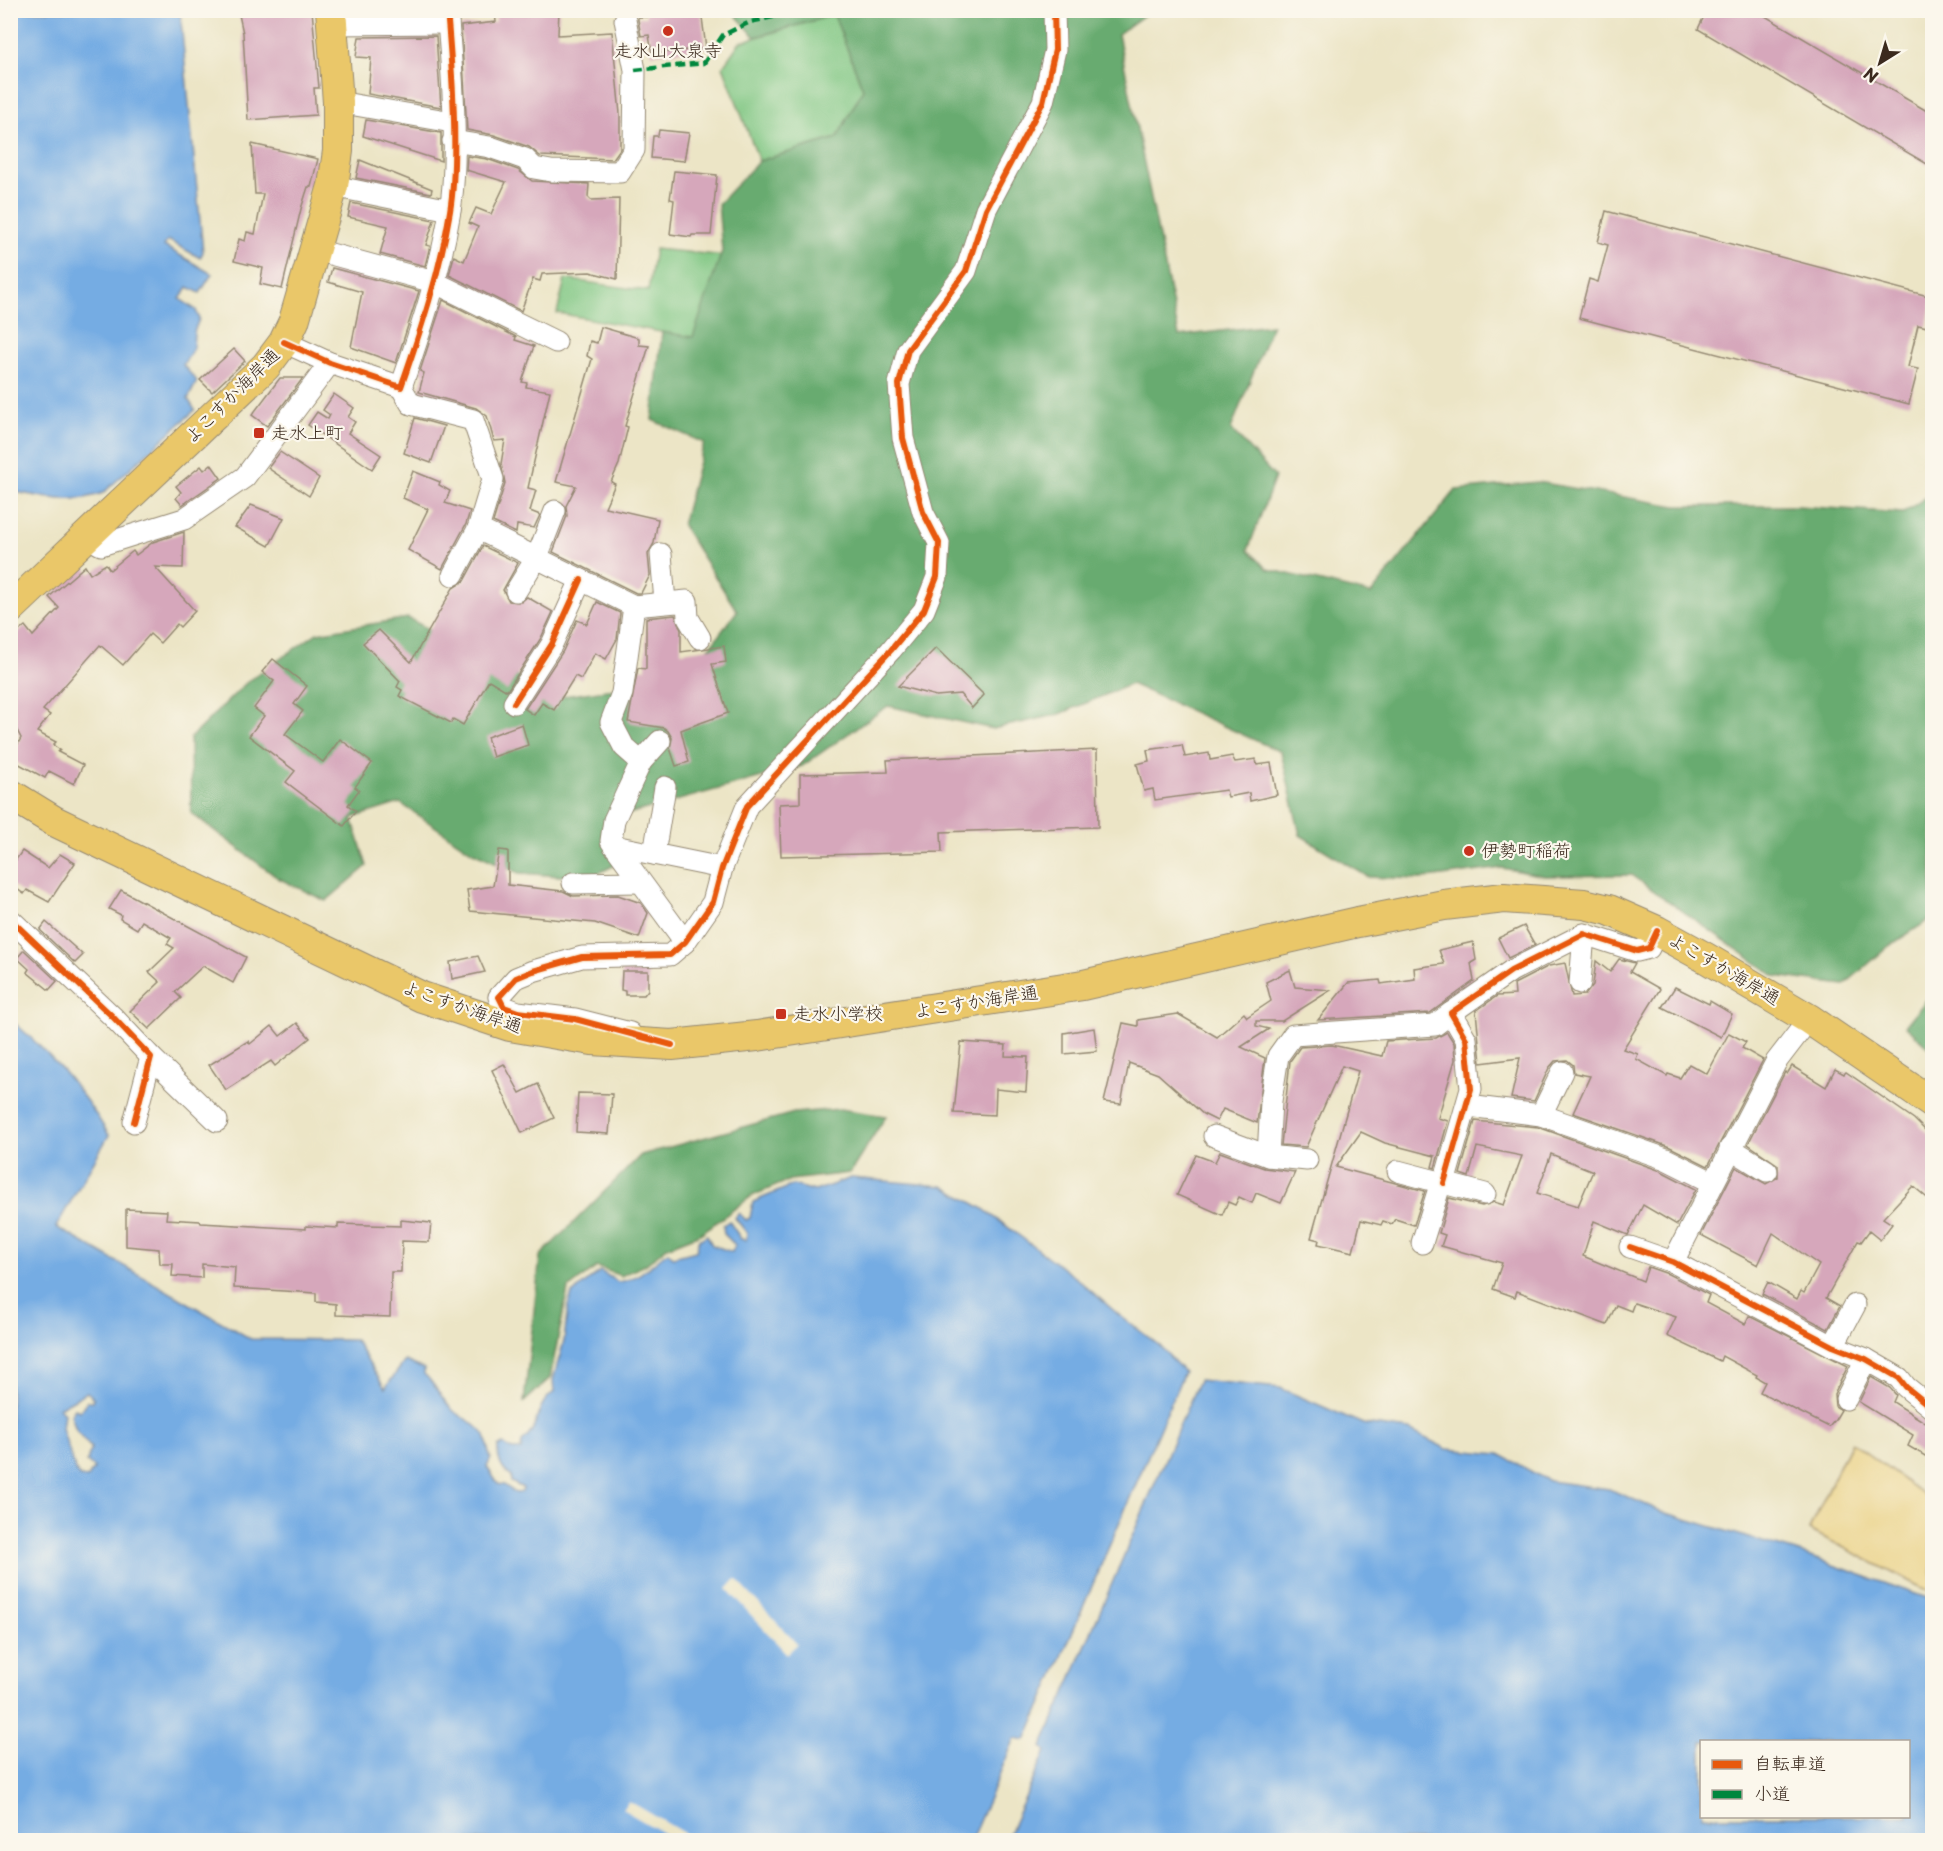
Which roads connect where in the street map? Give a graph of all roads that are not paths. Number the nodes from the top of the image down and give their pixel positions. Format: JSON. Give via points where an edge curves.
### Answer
{"nodes":[{"id":1,"x":1054,"y":10,"type":"edge"},
{"id":2,"x":331,"y":17,"type":"edge"},
{"id":3,"x":447,"y":17,"type":"edge"},
{"id":4,"x":625,"y":20,"type":"dead end"},
{"id":5,"x":338,"y":102,"type":"junction"},
{"id":6,"x":453,"y":132,"type":"junction"},
{"id":7,"x":333,"y":186,"type":"junction"},
{"id":8,"x":450,"y":210,"type":"junction"},
{"id":9,"x":316,"y":250,"type":"junction"},
{"id":10,"x":434,"y":282,"type":"junction"},
{"id":11,"x":284,"y":342,"type":"junction"},
{"id":12,"x":556,"y":342,"type":"dead end"},
{"id":13,"x":330,"y":363,"type":"junction"},
{"id":14,"x":400,"y":387,"type":"junction"},
{"id":15,"x":555,"y":512,"type":"dead end"},
{"id":16,"x":478,"y":529,"type":"junction"},
{"id":17,"x":87,"y":537,"type":"junction"},
{"id":18,"x":661,"y":554,"type":"dead end"},
{"id":19,"x":537,"y":557,"type":"junction"},
{"id":20,"x":453,"y":575,"type":"dead end"},
{"id":21,"x":581,"y":580,"type":"junction"},
{"id":22,"x":516,"y":591,"type":"dead end"},
{"id":23,"x":665,"y":602,"type":"junction"},
{"id":24,"x":634,"y":606,"type":"junction"},
{"id":25,"x":10,"y":609,"type":"edge"},
{"id":26,"x":700,"y":638,"type":"dead end"},
{"id":27,"x":514,"y":703,"type":"dead end"},
{"id":28,"x":660,"y":741,"type":"dead end"},
{"id":29,"x":641,"y":762,"type":"junction"},
{"id":30,"x":665,"y":787,"type":"dead end"},
{"id":31,"x":10,"y":794,"type":"edge"},
{"id":32,"x":614,"y":846,"type":"junction"},
{"id":33,"x":654,"y":854,"type":"junction"},
{"id":34,"x":722,"y":868,"type":"junction"},
{"id":35,"x":640,"y":882,"type":"junction"},
{"id":36,"x":573,"y":883,"type":"dead end"},
{"id":37,"x":10,"y":919,"type":"edge"},
{"id":38,"x":1657,"y":931,"type":"junction"},
{"id":39,"x":1584,"y":934,"type":"junction"},
{"id":40,"x":685,"y":942,"type":"junction"},
{"id":41,"x":1580,"y":983,"type":"dead end"},
{"id":42,"x":1451,"y":1013,"type":"junction"},
{"id":43,"x":1809,"y":1019,"type":"junction"},
{"id":44,"x":672,"y":1045,"type":"junction"},
{"id":45,"x":151,"y":1057,"type":"junction"},
{"id":46,"x":1562,"y":1072,"type":"dead end"},
{"id":47,"x":1932,"y":1102,"type":"edge"},
{"id":48,"x":1468,"y":1106,"type":"junction"},
{"id":49,"x":1541,"y":1115,"type":"junction"},
{"id":50,"x":217,"y":1121,"type":"dead end"},
{"id":51,"x":135,"y":1122,"type":"dead end"},
{"id":52,"x":1214,"y":1136,"type":"dead end"},
{"id":53,"x":1730,"y":1148,"type":"junction"},
{"id":54,"x":1268,"y":1156,"type":"junction"},
{"id":55,"x":1306,"y":1160,"type":"dead end"},
{"id":56,"x":1398,"y":1171,"type":"dead end"},
{"id":57,"x":1767,"y":1172,"type":"dead end"},
{"id":58,"x":1713,"y":1182,"type":"junction"},
{"id":59,"x":1442,"y":1183,"type":"junction"},
{"id":60,"x":1485,"y":1194,"type":"dead end"},
{"id":61,"x":1422,"y":1243,"type":"dead end"},
{"id":62,"x":1630,"y":1247,"type":"dead end"},
{"id":63,"x":1673,"y":1262,"type":"junction"},
{"id":64,"x":1855,"y":1305,"type":"dead end"},
{"id":65,"x":1833,"y":1346,"type":"junction"},
{"id":66,"x":1866,"y":1359,"type":"junction"},
{"id":67,"x":1846,"y":1399,"type":"dead end"},
{"id":68,"x":1932,"y":1408,"type":"edge"}],
"edges":[{"from":1,"to":34,"type":"street","via":[[1055,50],[1043,102],[986,208],[966,271],[908,350],[899,384],[903,438],[923,512],[939,543],[937,577],[924,610],[891,650],[747,806]]},
{"from":2,"to":3,"type":"street"},
{"from":2,"to":5,"type":"highway","name":"よこすか海岸通"},
{"from":3,"to":6,"type":"street"},
{"from":4,"to":6,"type":"street","via":[[635,70],[634,150],[620,172],[534,168],[525,159]]},
{"from":5,"to":6,"type":"street"},
{"from":5,"to":7,"type":"highway","name":"よこすか海岸通"},
{"from":6,"to":8,"type":"street"},
{"from":7,"to":8,"type":"street"},
{"from":7,"to":9,"type":"highway","name":"よこすか海岸通"},
{"from":8,"to":10,"type":"street"},
{"from":9,"to":10,"type":"street"},
{"from":9,"to":11,"type":"highway","name":"よこすか海岸通"},
{"from":10,"to":12,"type":"street"},
{"from":10,"to":14,"type":"street"},
{"from":11,"to":13,"type":"street"},
{"from":11,"to":17,"type":"highway","name":"よこすか海岸通","via":[[266,366]]},
{"from":13,"to":14,"type":"street"},
{"from":13,"to":17,"type":"street","via":[[245,477],[184,519],[101,545]]},
{"from":14,"to":16,"type":"street","via":[[411,404],[473,420],[493,479]]},
{"from":15,"to":19,"type":"street"},
{"from":16,"to":19,"type":"street"},
{"from":16,"to":20,"type":"street"},
{"from":17,"to":25,"type":"highway","name":"よこすか海岸通"},
{"from":18,"to":23,"type":"street"},
{"from":19,"to":21,"type":"street"},
{"from":19,"to":22,"type":"street"},
{"from":21,"to":24,"type":"street"},
{"from":21,"to":27,"type":"street","via":[[552,644]]},
{"from":23,"to":24,"type":"street"},
{"from":23,"to":26,"type":"street","via":[[687,601],[688,618]]},
{"from":24,"to":29,"type":"street","via":[[622,693],[611,722],[624,747]]},
{"from":28,"to":29,"type":"street"},
{"from":29,"to":32,"type":"street","via":[[614,820]]},
{"from":30,"to":33,"type":"street"},
{"from":31,"to":44,"type":"highway","name":"よこすか海岸通","via":[[54,821],[422,997],[510,1026],[592,1040]]},
{"from":32,"to":33,"type":"street"},
{"from":32,"to":35,"type":"street"},
{"from":33,"to":34,"type":"street"},
{"from":34,"to":40,"type":"street","via":[[713,902]]},
{"from":35,"to":36,"type":"street"},
{"from":35,"to":40,"type":"street"},
{"from":37,"to":45,"type":"street"},
{"from":38,"to":39,"type":"street","via":[[1649,948],[1637,951]]},
{"from":38,"to":43,"type":"highway","name":"よこすか海岸通"},
{"from":38,"to":44,"type":"highway","name":"よこすか海岸通","via":[[1609,910],[1584,904],[1504,897],[1358,922],[1083,985],[757,1036]]},
{"from":39,"to":41,"type":"street"},
{"from":39,"to":42,"type":"street","via":[[1511,971]]},
{"from":40,"to":44,"type":"street","via":[[670,955],[582,957],[533,971],[516,978],[499,997],[504,1007],[518,1012],[575,1019]]},
{"from":42,"to":48,"type":"street","via":[[1466,1039],[1471,1089]]},
{"from":42,"to":54,"type":"street","via":[[1435,1025],[1293,1035],[1278,1056]]},
{"from":43,"to":47,"type":"highway","name":"よこすか海岸通"},
{"from":43,"to":53,"type":"street","via":[[1776,1062]]},
{"from":45,"to":50,"type":"street"},
{"from":45,"to":51,"type":"street"},
{"from":46,"to":49,"type":"street"},
{"from":48,"to":49,"type":"street"},
{"from":48,"to":59,"type":"street"},
{"from":49,"to":58,"type":"street","via":[[1666,1159]]},
{"from":52,"to":54,"type":"street"},
{"from":53,"to":57,"type":"street"},
{"from":53,"to":58,"type":"street"},
{"from":54,"to":55,"type":"street"},
{"from":56,"to":59,"type":"street"},
{"from":58,"to":63,"type":"street"},
{"from":59,"to":60,"type":"street"},
{"from":59,"to":61,"type":"street"},
{"from":62,"to":63,"type":"street"},
{"from":63,"to":65,"type":"street"},
{"from":64,"to":65,"type":"street"},
{"from":65,"to":66,"type":"street"},
{"from":66,"to":67,"type":"street"},
{"from":66,"to":68,"type":"street","via":[[1899,1378]]}]}
